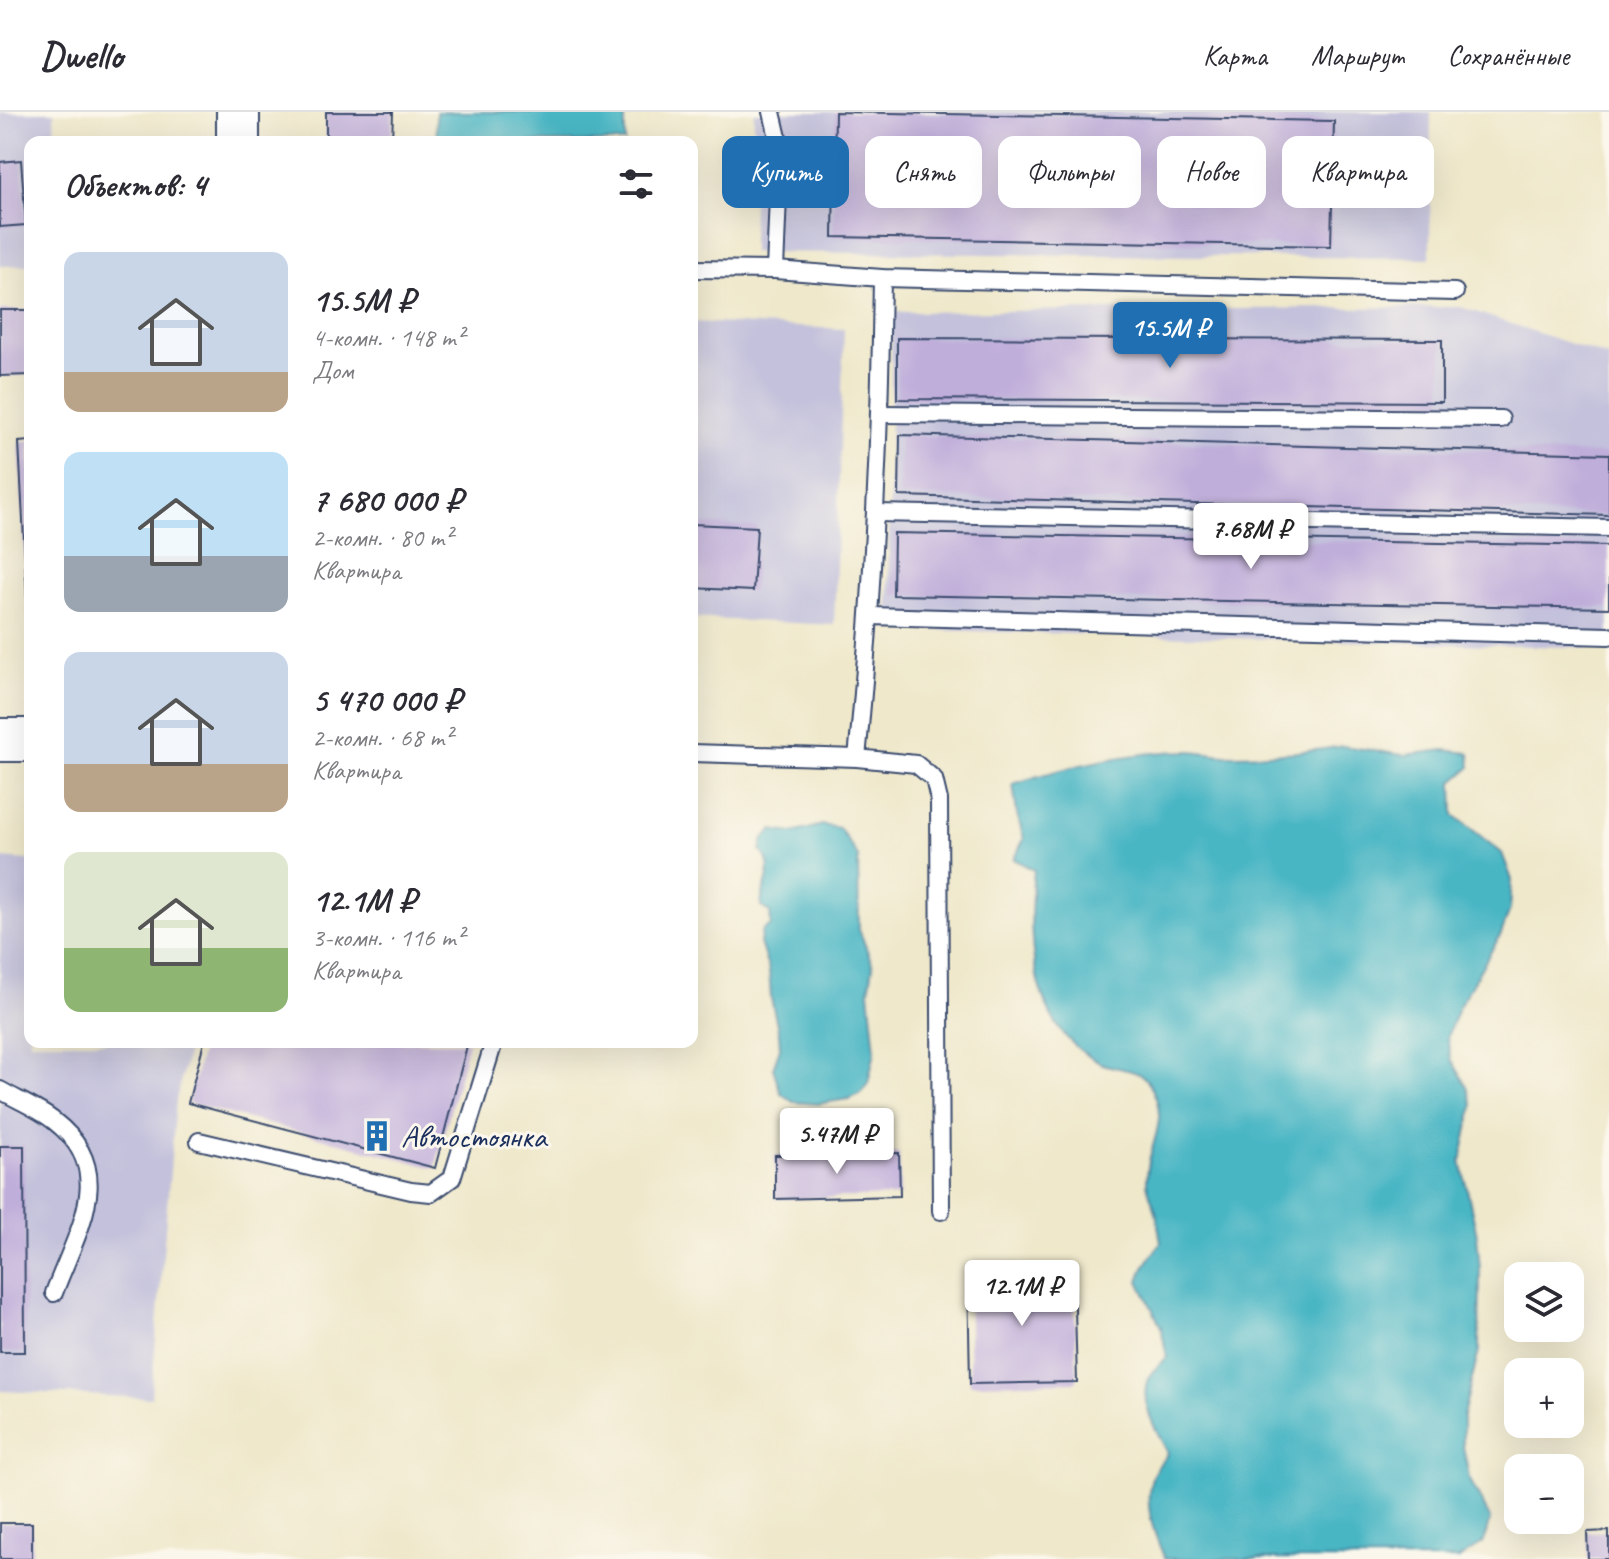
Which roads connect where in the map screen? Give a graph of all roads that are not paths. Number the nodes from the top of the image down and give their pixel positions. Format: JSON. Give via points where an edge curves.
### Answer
{"nodes":[{"id":1,"x":238,"y":112,"type":"edge"},
{"id":2,"x":772,"y":112,"type":"edge"},
{"id":3,"x":238,"y":136,"type":"edge"},
{"id":4,"x":698,"y":269,"type":"edge"},
{"id":5,"x":775,"y":270,"type":"junction"},
{"id":6,"x":882,"y":278,"type":"junction"},
{"id":7,"x":1455,"y":292,"type":"dead end"},
{"id":8,"x":880,"y":414,"type":"junction"},
{"id":9,"x":1501,"y":419,"type":"dead end"},
{"id":10,"x":876,"y":513,"type":"junction"},
{"id":11,"x":1609,"y":528,"type":"edge"},
{"id":12,"x":870,"y":616,"type":"junction"},
{"id":13,"x":1609,"y":636,"type":"edge"},
{"id":14,"x":0,"y":740,"type":"edge"},
{"id":15,"x":24,"y":740,"type":"edge"},
{"id":16,"x":698,"y":753,"type":"edge"},
{"id":17,"x":857,"y":758,"type":"junction"},
{"id":18,"x":492,"y":1048,"type":"edge"},
{"id":19,"x":0,"y":1090,"type":"edge"},
{"id":20,"x":199,"y":1141,"type":"dead end"},
{"id":21,"x":941,"y":1211,"type":"dead end"},
{"id":22,"x":54,"y":1293,"type":"dead end"}],
"edges":[{"from":1,"to":3,"type":"street"},
{"from":2,"to":5,"type":"lane","via":[[780,146]]},
{"from":4,"to":5,"type":"lane"},
{"from":5,"to":6,"type":"lane"},
{"from":6,"to":7,"type":"lane"},
{"from":6,"to":8,"type":"lane"},
{"from":8,"to":9,"type":"lane"},
{"from":8,"to":10,"type":"lane"},
{"from":10,"to":11,"type":"lane"},
{"from":10,"to":12,"type":"lane"},
{"from":12,"to":13,"type":"lane"},
{"from":12,"to":17,"type":"lane"},
{"from":14,"to":15,"type":"street"},
{"from":16,"to":17,"type":"lane"},
{"from":17,"to":21,"type":"lane","via":[[916,764],[934,779],[939,800]]},
{"from":18,"to":20,"type":"lane","via":[[452,1178],[431,1193]]},
{"from":19,"to":22,"type":"lane","via":[[52,1120],[76,1141],[89,1167],[89,1197]]}]}
